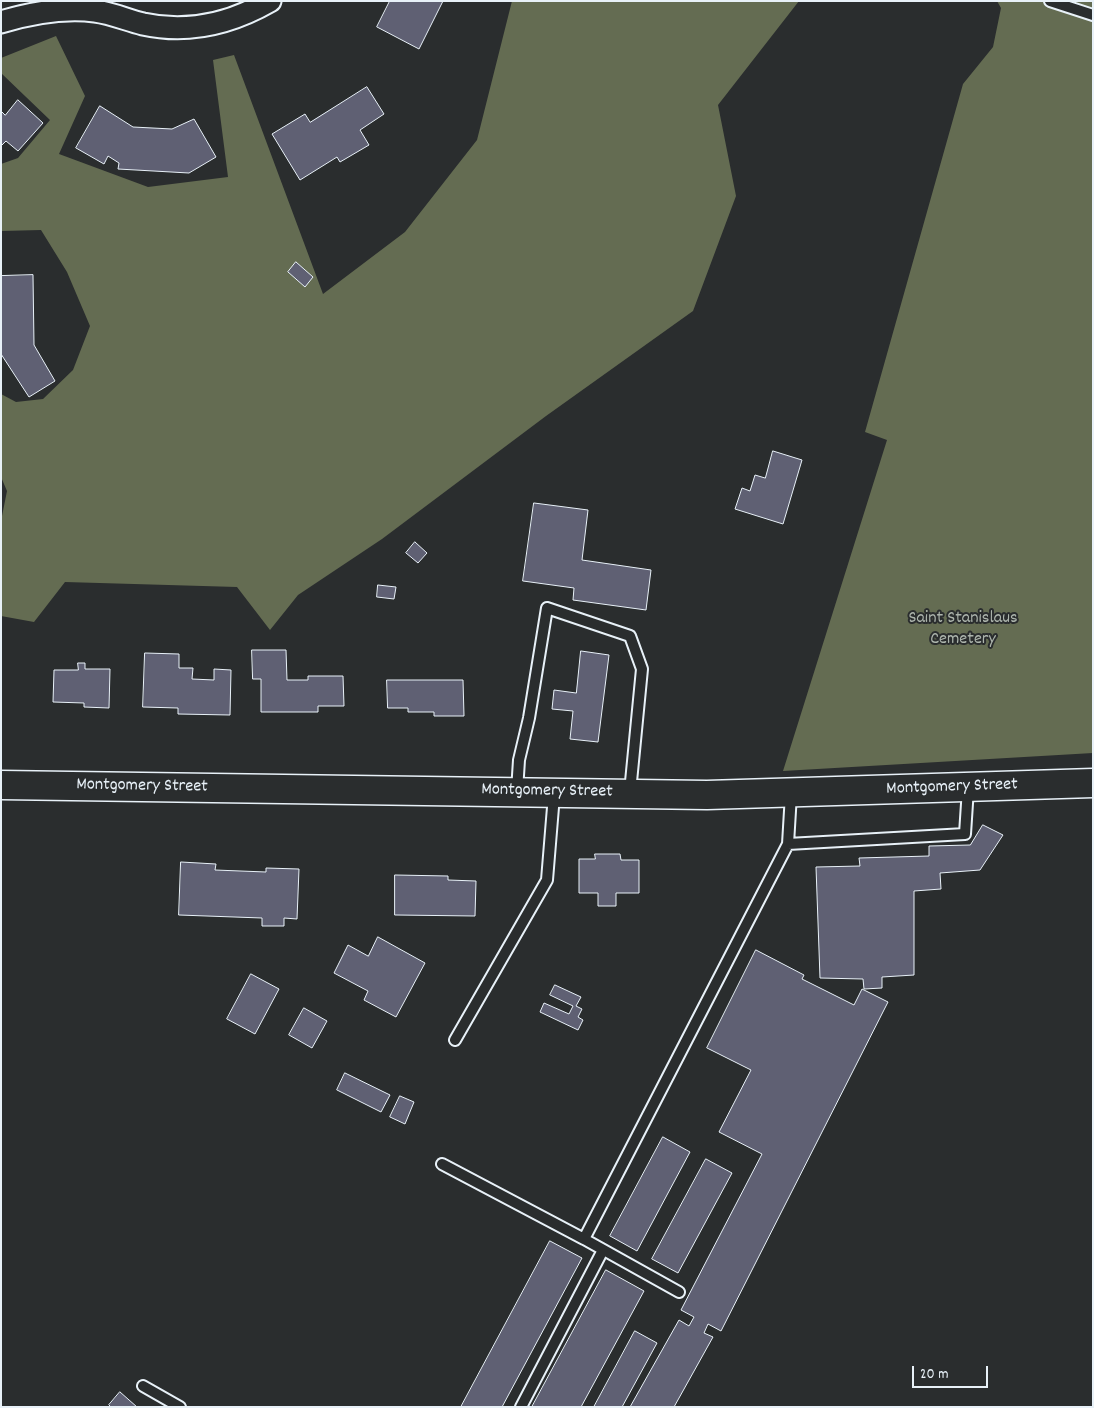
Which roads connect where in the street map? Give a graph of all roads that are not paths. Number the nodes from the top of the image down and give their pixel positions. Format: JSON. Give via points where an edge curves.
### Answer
{"nodes":[{"id":1,"x":270,"y":1,"type":"edge"},
{"id":2,"x":1050,"y":1,"type":"edge"},
{"id":3,"x":1093,"y":15,"type":"edge"},
{"id":4,"x":1,"y":22,"type":"edge"},
{"id":5,"x":1093,"y":783,"type":"edge"},
{"id":6,"x":1,"y":786,"type":"edge"},
{"id":7,"x":968,"y":787,"type":"junction"},
{"id":8,"x":516,"y":791,"type":"junction"},
{"id":9,"x":554,"y":792,"type":"junction"},
{"id":10,"x":791,"y":792,"type":"junction"},
{"id":11,"x":630,"y":793,"type":"junction"},
{"id":12,"x":788,"y":844,"type":"junction"},
{"id":13,"x":455,"y":1040,"type":"dead end"},
{"id":14,"x":442,"y":1164,"type":"dead end"},
{"id":15,"x":584,"y":1239,"type":"junction"},
{"id":16,"x":603,"y":1250,"type":"junction"},
{"id":17,"x":679,"y":1292,"type":"dead end"},
{"id":18,"x":143,"y":1386,"type":"dead end"},
{"id":19,"x":180,"y":1407,"type":"edge"},
{"id":20,"x":521,"y":1407,"type":"edge"}],
"edges":[{"from":1,"to":4,"type":"street","via":[[240,17],[202,27],[161,28],[96,11],[71,10]]},
{"from":2,"to":3,"type":"lane"},
{"from":5,"to":7,"type":"main road","name":"Montgomery Street"},
{"from":6,"to":8,"type":"main road","name":"Montgomery Street"},
{"from":7,"to":10,"type":"main road","name":"Montgomery Street"},
{"from":7,"to":12,"type":"lane","via":[[966,834]]},
{"from":8,"to":9,"type":"main road","name":"Montgomery Street"},
{"from":8,"to":11,"type":"lane","via":[[547,608],[630,636],[642,669]]},
{"from":9,"to":11,"type":"main road","name":"Montgomery Street"},
{"from":9,"to":13,"type":"lane","via":[[547,880]]},
{"from":10,"to":11,"type":"main road","name":"Montgomery Street"},
{"from":10,"to":12,"type":"lane"},
{"from":12,"to":15,"type":"lane"},
{"from":14,"to":15,"type":"lane"},
{"from":15,"to":16,"type":"lane"},
{"from":16,"to":17,"type":"lane"},
{"from":16,"to":20,"type":"lane"},
{"from":18,"to":19,"type":"lane"}]}
